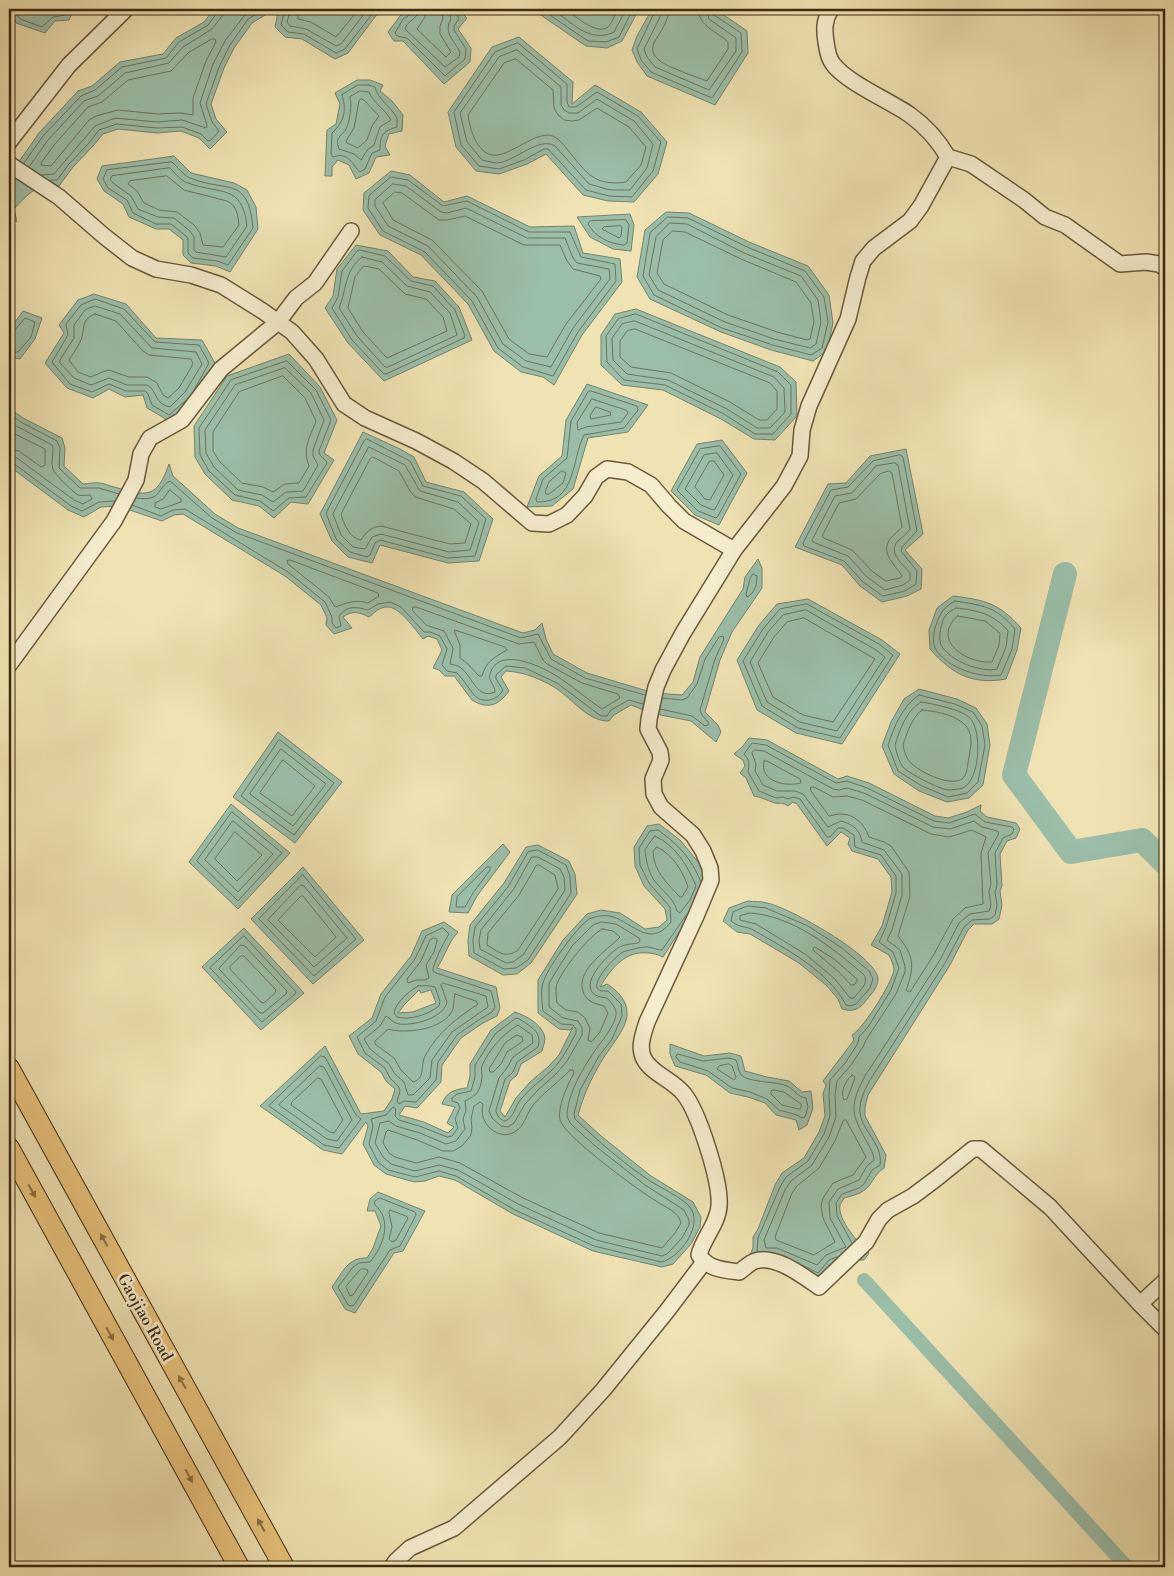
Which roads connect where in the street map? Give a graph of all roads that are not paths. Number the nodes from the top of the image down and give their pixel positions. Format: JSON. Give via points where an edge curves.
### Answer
{"nodes":[{"id":1,"x":126,"y":9,"type":"edge"},
{"id":2,"x":831,"y":9,"type":"edge"},
{"id":3,"x":9,"y":142,"type":"edge"},
{"id":4,"x":948,"y":157,"type":"junction"},
{"id":5,"x":9,"y":164,"type":"edge"},
{"id":6,"x":351,"y":231,"type":"dead end"},
{"id":7,"x":1165,"y":268,"type":"edge"},
{"id":8,"x":278,"y":322,"type":"junction"},
{"id":9,"x":734,"y":550,"type":"junction"},
{"id":10,"x":9,"y":665,"type":"edge"},
{"id":11,"x":9,"y":1068,"type":"edge"},
{"id":12,"x":9,"y":1148,"type":"edge"},
{"id":13,"x":704,"y":1262,"type":"junction"},
{"id":14,"x":1165,"y":1281,"type":"edge"},
{"id":15,"x":1140,"y":1304,"type":"junction"},
{"id":16,"x":1165,"y":1329,"type":"edge"},
{"id":17,"x":239,"y":1567,"type":"edge"},
{"id":18,"x":284,"y":1567,"type":"edge"},
{"id":19,"x":392,"y":1567,"type":"edge"}],
"edges":[{"from":1,"to":3,"type":"street","via":[[69,65]]},
{"from":2,"to":4,"type":"street","via":[[824,30],[832,64],[928,129]]},
{"from":4,"to":7,"type":"street","via":[[971,164],[1045,217],[1065,225],[1120,264],[1146,262]]},
{"from":4,"to":9,"type":"street","via":[[910,221],[874,248],[863,261],[848,319],[809,406],[802,430],[800,456],[784,486]]},
{"from":5,"to":8,"type":"street","via":[[59,197],[132,258],[156,270],[191,275],[221,285]]},
{"from":6,"to":8,"type":"street","via":[[315,283],[296,298]]},
{"from":8,"to":9,"type":"street","via":[[292,332],[316,359],[344,404],[365,418],[453,460],[532,523],[549,524],[567,515],[585,496],[596,477],[607,469],[628,472],[651,485],[684,521]]},
{"from":8,"to":10,"type":"street","via":[[221,368],[182,420],[150,438],[141,454],[136,480],[114,521]]},
{"from":9,"to":13,"type":"street","via":[[663,670],[656,687],[649,724],[661,760],[653,779],[654,794],[661,808],[693,836],[710,868],[711,880],[641,1039],[645,1060],[685,1095],[700,1125],[712,1161],[719,1207],[716,1221],[701,1247],[699,1255]]},
{"from":18,"to":11,"type":"main road","name":"Gaojiao Road","one_way":true},
{"from":12,"to":17,"type":"main road","one_way":true},
{"from":13,"to":15,"type":"street","via":[[739,1272],[754,1261],[774,1261],[818,1286],[866,1242],[888,1210],[919,1192],[973,1149],[981,1150],[1050,1207]]},
{"from":13,"to":19,"type":"street","via":[[603,1390],[560,1436],[454,1528],[410,1548]]},
{"from":14,"to":15,"type":"street"},
{"from":15,"to":16,"type":"street"}]}
